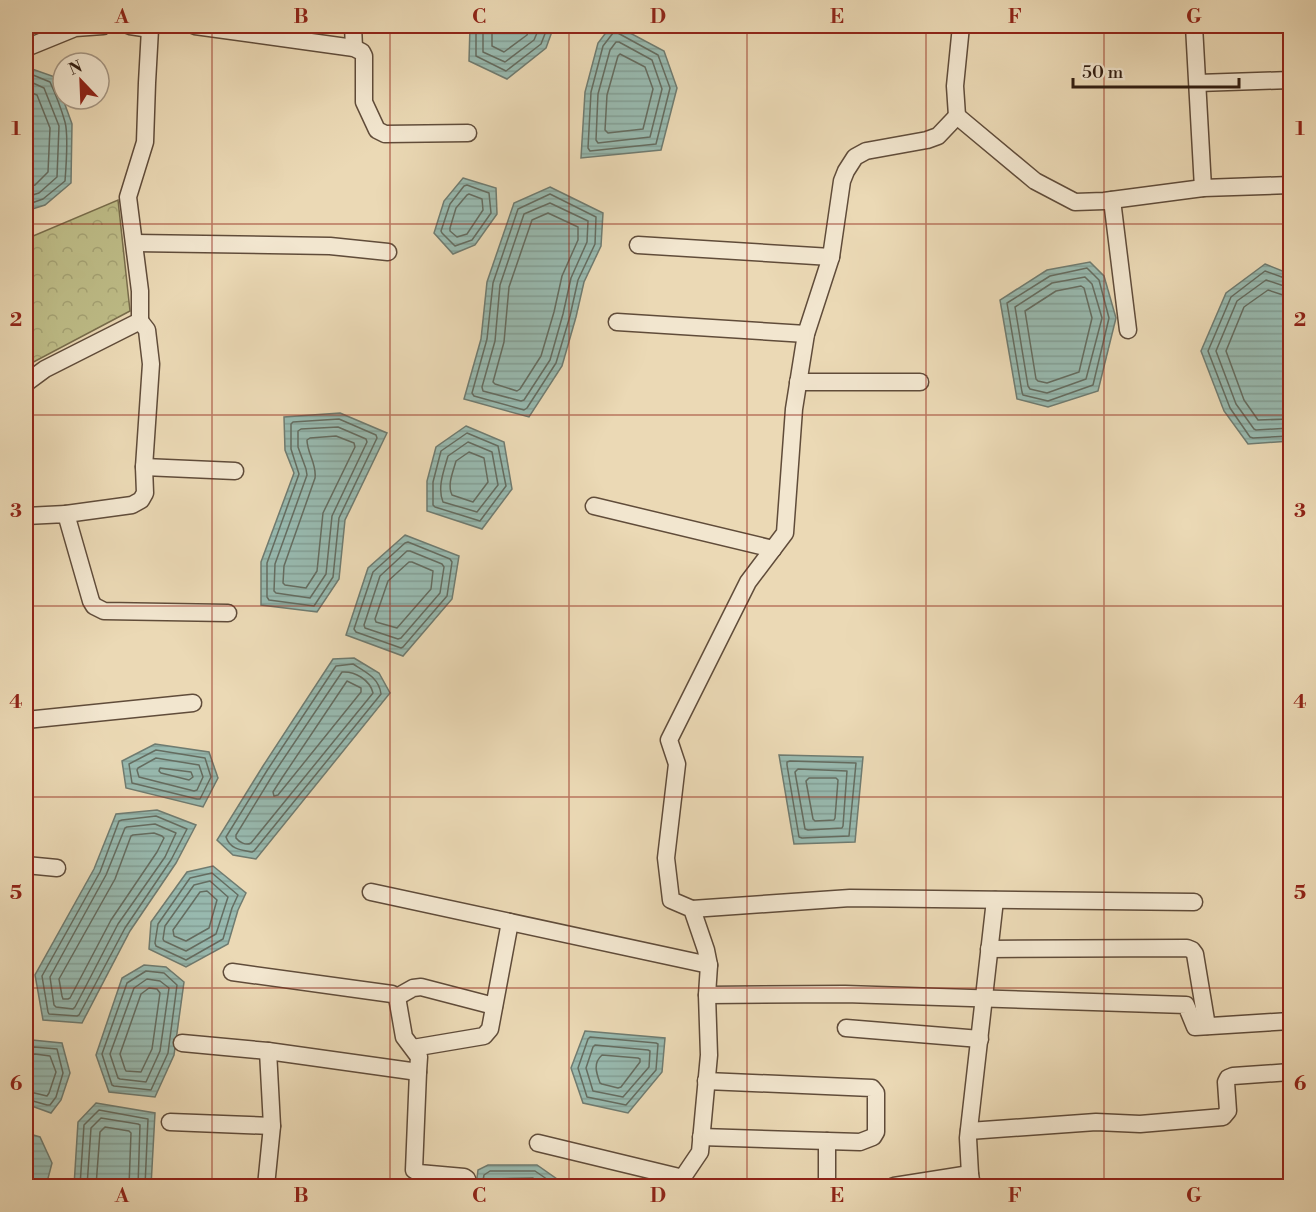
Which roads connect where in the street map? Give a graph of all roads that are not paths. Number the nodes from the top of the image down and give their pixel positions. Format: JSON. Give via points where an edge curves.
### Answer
{"nodes":[{"id":1,"x":103,"y":26,"type":"edge"},
{"id":2,"x":130,"y":26,"type":"edge"},
{"id":3,"x":195,"y":26,"type":"edge"},
{"id":4,"x":352,"y":26,"type":"edge"},
{"id":5,"x":961,"y":26,"type":"edge"},
{"id":6,"x":1194,"y":26,"type":"edge"},
{"id":7,"x":152,"y":27,"type":"edge"},
{"id":8,"x":26,"y":48,"type":"edge"},
{"id":9,"x":354,"y":48,"type":"junction"},
{"id":10,"x":1290,"y":80,"type":"edge"},
{"id":11,"x":1198,"y":83,"type":"junction"},
{"id":12,"x":957,"y":116,"type":"junction"},
{"id":13,"x":468,"y":133,"type":"dead end"},
{"id":14,"x":1290,"y":185,"type":"edge"},
{"id":15,"x":1203,"y":188,"type":"junction"},
{"id":16,"x":1112,"y":200,"type":"junction"},
{"id":17,"x":135,"y":243,"type":"junction"},
{"id":18,"x":638,"y":245,"type":"dead end"},
{"id":19,"x":388,"y":252,"type":"dead end"},
{"id":20,"x":831,"y":256,"type":"junction"},
{"id":21,"x":140,"y":321,"type":"junction"},
{"id":22,"x":617,"y":322,"type":"dead end"},
{"id":23,"x":1128,"y":330,"type":"dead end"},
{"id":24,"x":806,"y":334,"type":"junction"},
{"id":25,"x":798,"y":382,"type":"junction"},
{"id":26,"x":920,"y":382,"type":"dead end"},
{"id":27,"x":26,"y":383,"type":"edge"},
{"id":28,"x":144,"y":467,"type":"junction"},
{"id":29,"x":235,"y":471,"type":"dead end"},
{"id":30,"x":594,"y":507,"type":"dead end"},
{"id":31,"x":66,"y":514,"type":"junction"},
{"id":32,"x":26,"y":516,"type":"edge"},
{"id":33,"x":773,"y":549,"type":"junction"},
{"id":34,"x":228,"y":613,"type":"dead end"},
{"id":35,"x":193,"y":703,"type":"dead end"},
{"id":36,"x":26,"y":720,"type":"edge"},
{"id":37,"x":26,"y":865,"type":"edge"},
{"id":38,"x":57,"y":868,"type":"dead end"},
{"id":39,"x":371,"y":892,"type":"dead end"},
{"id":40,"x":995,"y":900,"type":"junction"},
{"id":41,"x":1194,"y":902,"type":"dead end"},
{"id":42,"x":692,"y":909,"type":"junction"},
{"id":43,"x":510,"y":922,"type":"junction"},
{"id":44,"x":989,"y":949,"type":"junction"},
{"id":45,"x":709,"y":965,"type":"junction"},
{"id":46,"x":232,"y":972,"type":"dead end"},
{"id":47,"x":707,"y":995,"type":"junction"},
{"id":48,"x":397,"y":997,"type":"junction"},
{"id":49,"x":984,"y":998,"type":"junction"},
{"id":50,"x":495,"y":1006,"type":"junction"},
{"id":51,"x":1290,"y":1022,"type":"edge"},
{"id":52,"x":1207,"y":1026,"type":"junction"},
{"id":53,"x":846,"y":1028,"type":"dead end"},
{"id":54,"x":980,"y":1039,"type":"junction"},
{"id":55,"x":182,"y":1043,"type":"dead end"},
{"id":56,"x":413,"y":1048,"type":"junction"},
{"id":57,"x":268,"y":1051,"type":"junction"},
{"id":58,"x":418,"y":1072,"type":"junction"},
{"id":59,"x":1290,"y":1072,"type":"edge"},
{"id":60,"x":706,"y":1081,"type":"junction"},
{"id":61,"x":170,"y":1122,"type":"dead end"},
{"id":62,"x":272,"y":1126,"type":"junction"},
{"id":63,"x":969,"y":1131,"type":"junction"},
{"id":64,"x":701,"y":1137,"type":"junction"},
{"id":65,"x":827,"y":1141,"type":"junction"},
{"id":66,"x":538,"y":1143,"type":"dead end"},
{"id":67,"x":971,"y":1180,"type":"edge"},
{"id":68,"x":680,"y":1182,"type":"edge"},
{"id":69,"x":266,"y":1186,"type":"edge"},
{"id":70,"x":468,"y":1186,"type":"edge"},
{"id":71,"x":827,"y":1186,"type":"edge"},
{"id":72,"x":894,"y":1186,"type":"edge"}],
"edges":[{"from":1,"to":8,"type":"street","via":[[75,28]]},
{"from":2,"to":7,"type":"street"},
{"from":3,"to":9,"type":"street"},
{"from":4,"to":9,"type":"street"},
{"from":5,"to":12,"type":"street","via":[[955,86]]},
{"from":6,"to":11,"type":"street"},
{"from":7,"to":17,"type":"street","via":[[145,142],[128,197]]},
{"from":9,"to":13,"type":"street","via":[[364,56],[364,102],[377,130],[385,134]]},
{"from":10,"to":11,"type":"street"},
{"from":11,"to":15,"type":"street"},
{"from":12,"to":16,"type":"street","via":[[1035,182],[1075,202]]},
{"from":12,"to":20,"type":"street","via":[[938,136],[866,151],[855,157],[843,181]]},
{"from":14,"to":15,"type":"street"},
{"from":15,"to":16,"type":"street"},
{"from":16,"to":23,"type":"street"},
{"from":17,"to":19,"type":"street","via":[[330,246]]},
{"from":17,"to":21,"type":"street"},
{"from":18,"to":20,"type":"street"},
{"from":20,"to":24,"type":"street"},
{"from":21,"to":27,"type":"street","via":[[45,369]]},
{"from":21,"to":28,"type":"street","via":[[147,330],[151,364]]},
{"from":22,"to":24,"type":"street"},
{"from":24,"to":25,"type":"street"},
{"from":25,"to":26,"type":"street"},
{"from":25,"to":33,"type":"street","via":[[785,532]]},
{"from":28,"to":29,"type":"street"},
{"from":28,"to":31,"type":"street","via":[[145,493],[141,500],[132,505]]},
{"from":30,"to":33,"type":"street"},
{"from":31,"to":32,"type":"street"},
{"from":31,"to":34,"type":"street","via":[[94,606],[104,611]]},
{"from":33,"to":42,"type":"street","via":[[748,582],[669,740],[676,764],[666,858],[671,900]]},
{"from":35,"to":36,"type":"street"},
{"from":37,"to":38,"type":"street"},
{"from":39,"to":43,"type":"street"},
{"from":40,"to":41,"type":"street"},
{"from":40,"to":42,"type":"street","via":[[850,898]]},
{"from":40,"to":44,"type":"street"},
{"from":42,"to":45,"type":"street"},
{"from":43,"to":45,"type":"street"},
{"from":43,"to":50,"type":"street"},
{"from":44,"to":49,"type":"street"},
{"from":44,"to":52,"type":"street","via":[[1187,948],[1194,954]]},
{"from":45,"to":47,"type":"street"},
{"from":46,"to":48,"type":"street"},
{"from":47,"to":49,"type":"street"},
{"from":47,"to":60,"type":"street"},
{"from":48,"to":50,"type":"street","via":[[421,987]]},
{"from":48,"to":56,"type":"street","via":[[404,1037]]},
{"from":49,"to":52,"type":"street","via":[[1186,1005],[1195,1027]]},
{"from":49,"to":54,"type":"street"},
{"from":50,"to":56,"type":"street","via":[[490,1029],[484,1036]]},
{"from":51,"to":52,"type":"street"},
{"from":53,"to":54,"type":"street"},
{"from":54,"to":63,"type":"street"},
{"from":55,"to":57,"type":"street"},
{"from":56,"to":58,"type":"street","via":[[419,1057]]},
{"from":57,"to":58,"type":"street"},
{"from":57,"to":62,"type":"street"},
{"from":58,"to":70,"type":"street","via":[[414,1170],[464,1177]]},
{"from":59,"to":63,"type":"street","via":[[1228,1078],[1228,1111],[1224,1116],[1140,1124],[1096,1122]]},
{"from":60,"to":64,"type":"street"},
{"from":60,"to":65,"type":"street","via":[[874,1089],[873,1137],[860,1142]]},
{"from":61,"to":62,"type":"street"},
{"from":62,"to":69,"type":"street"},
{"from":63,"to":67,"type":"street"},
{"from":64,"to":65,"type":"street"},
{"from":64,"to":68,"type":"street","via":[[700,1152]]},
{"from":65,"to":71,"type":"street"},
{"from":66,"to":68,"type":"street"},
{"from":67,"to":72,"type":"street"}]}
